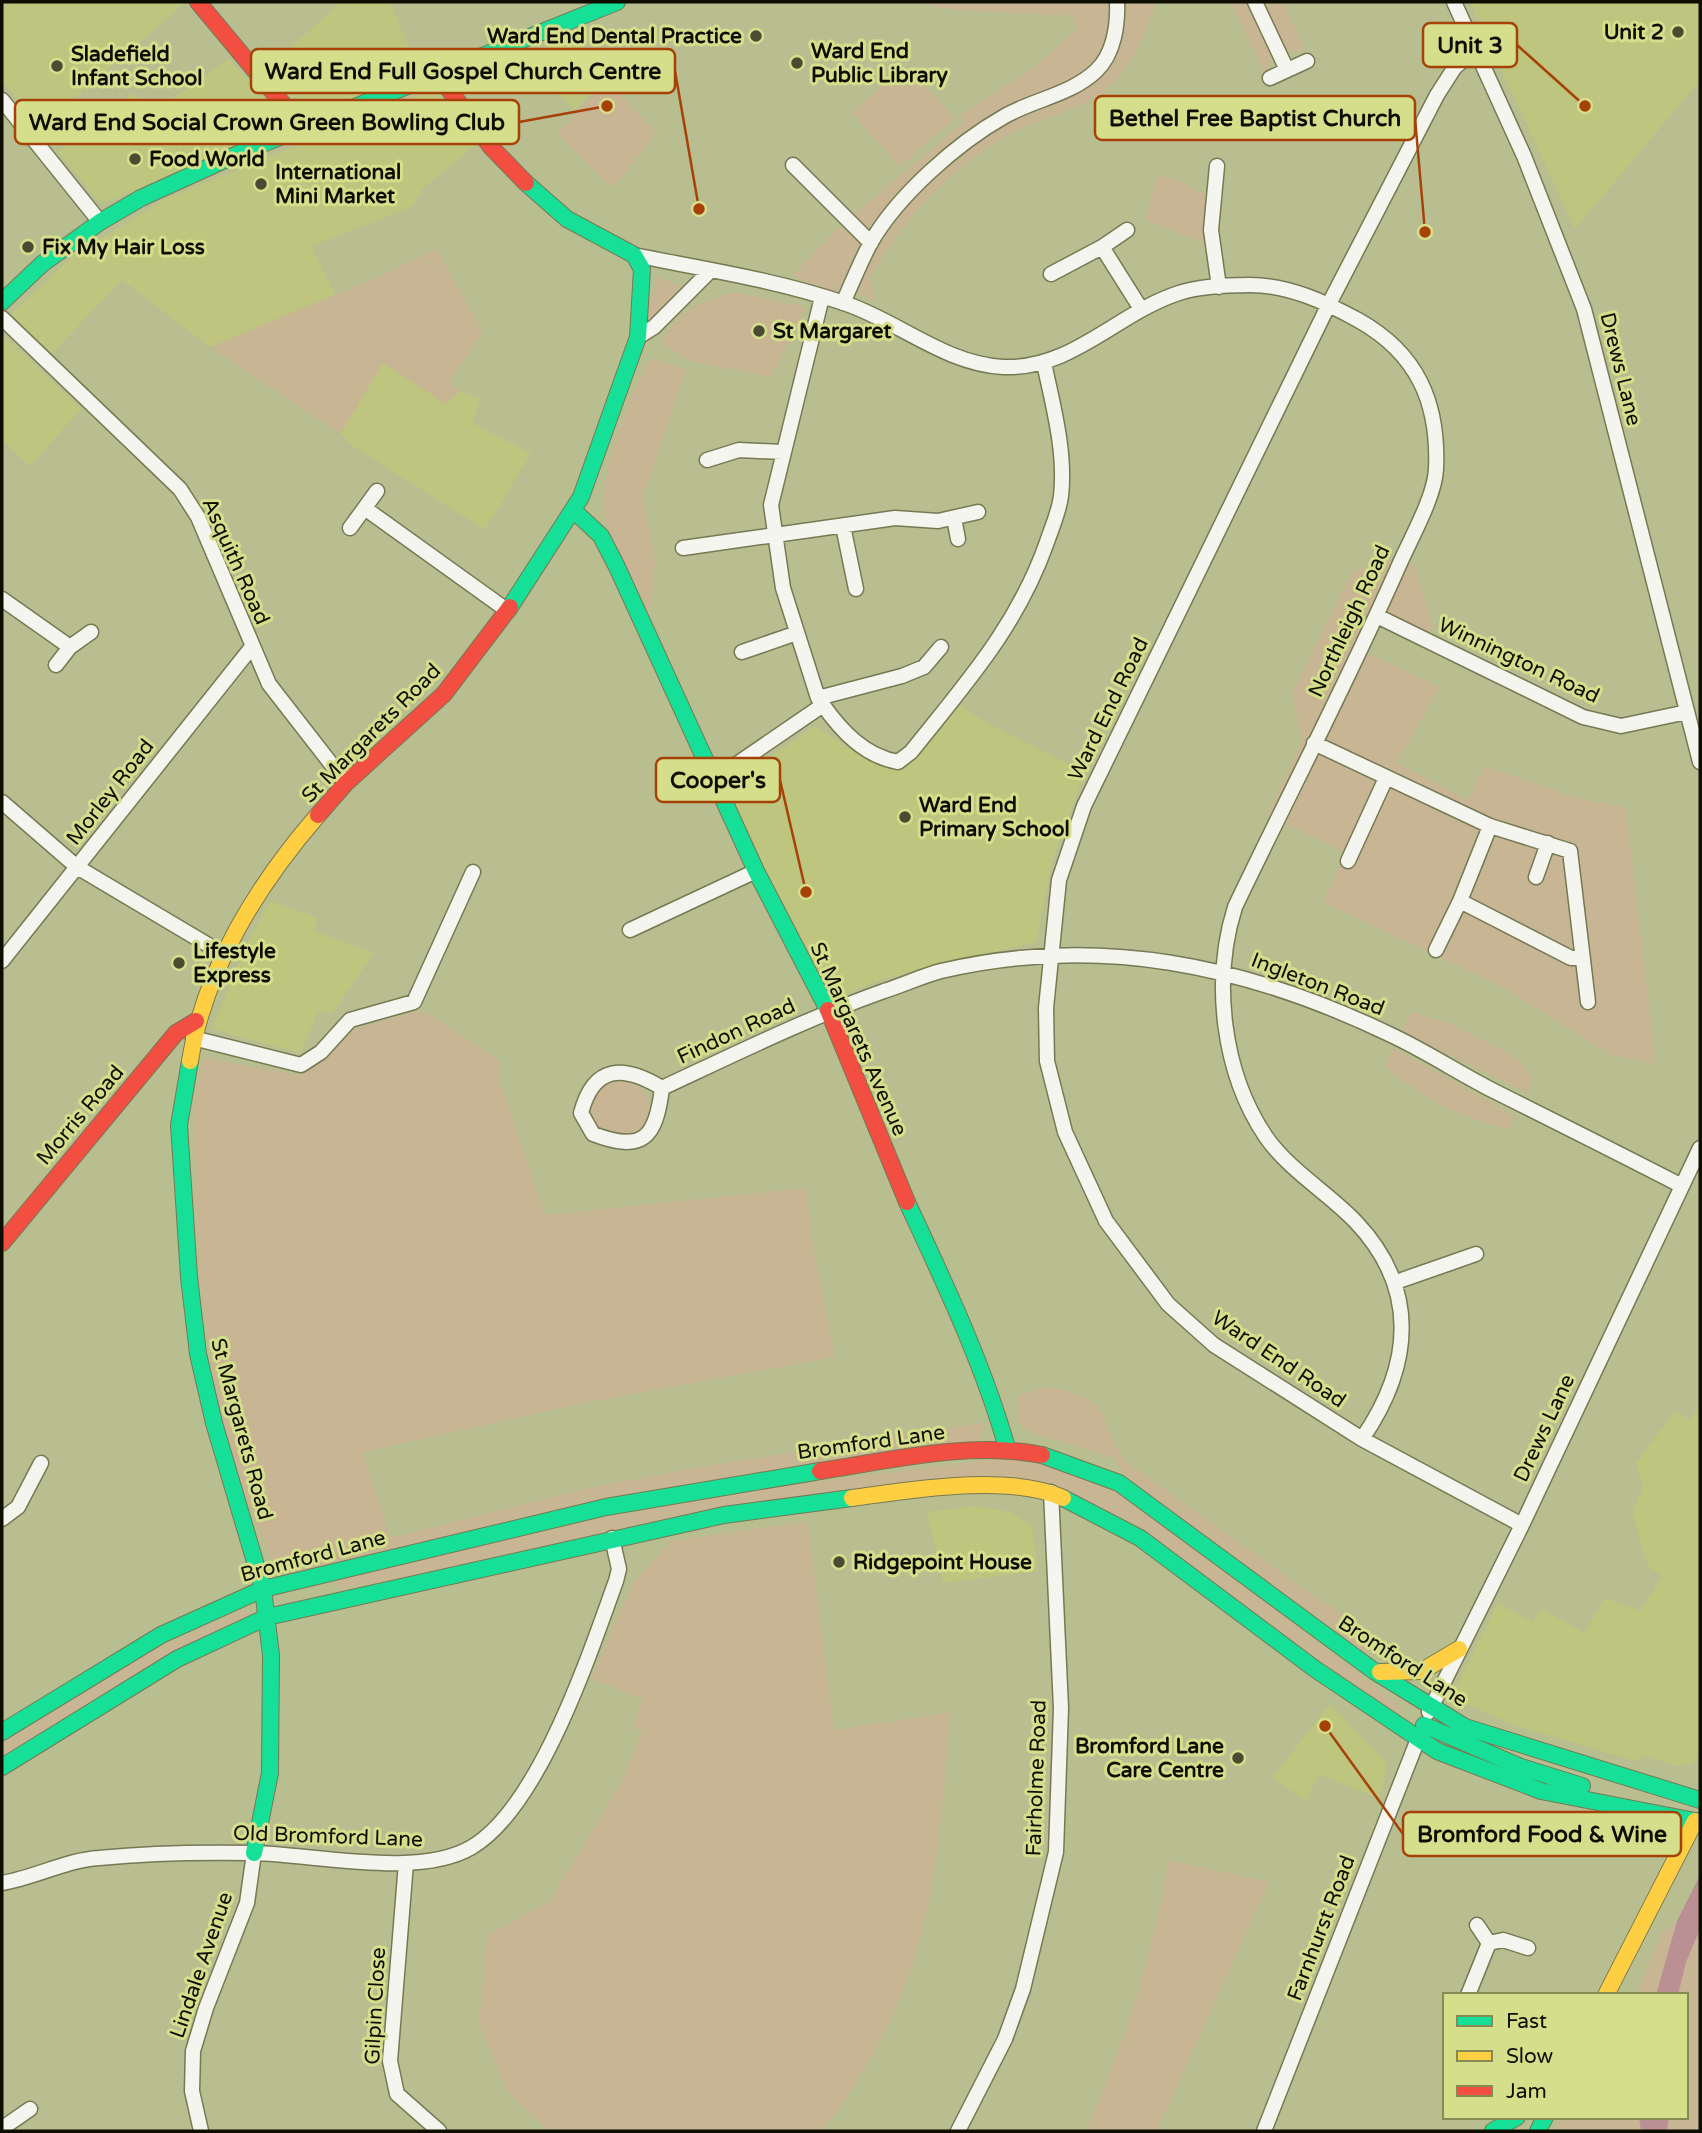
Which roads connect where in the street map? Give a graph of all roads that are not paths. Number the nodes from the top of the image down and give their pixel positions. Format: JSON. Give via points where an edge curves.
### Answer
{"nodes":[{"id":1,"x":198,"y":2,"type":"edge"},
{"id":2,"x":617,"y":2,"type":"edge"},
{"id":3,"x":1117,"y":2,"type":"edge"},
{"id":4,"x":1255,"y":2,"type":"edge"},
{"id":5,"x":1454,"y":2,"type":"edge"},
{"id":6,"x":1476,"y":50,"type":"junction"},
{"id":7,"x":1307,"y":61,"type":"dead end"},
{"id":8,"x":1287,"y":70,"type":"junction"},
{"id":9,"x":441,"y":78,"type":"junction"},
{"id":10,"x":1270,"y":78,"type":"dead end"},
{"id":11,"x":2,"y":100,"type":"edge"},
{"id":12,"x":303,"y":128,"type":"junction"},
{"id":13,"x":793,"y":165,"type":"dead end"},
{"id":14,"x":1217,"y":166,"type":"dead end"},
{"id":15,"x":100,"y":222,"type":"junction"},
{"id":16,"x":1127,"y":230,"type":"dead end"},
{"id":17,"x":871,"y":243,"type":"junction"},
{"id":18,"x":1101,"y":247,"type":"junction"},
{"id":19,"x":634,"y":255,"type":"junction"},
{"id":20,"x":711,"y":270,"type":"junction"},
{"id":21,"x":1051,"y":274,"type":"dead end"},
{"id":22,"x":1219,"y":287,"type":"junction"},
{"id":23,"x":822,"y":297,"type":"junction"},
{"id":24,"x":2,"y":302,"type":"edge"},
{"id":25,"x":843,"y":303,"type":"junction"},
{"id":26,"x":1329,"y":304,"type":"junction"},
{"id":27,"x":1141,"y":309,"type":"junction"},
{"id":28,"x":2,"y":318,"type":"edge"},
{"id":29,"x":638,"y":337,"type":"junction"},
{"id":30,"x":1044,"y":363,"type":"junction"},
{"id":31,"x":782,"y":452,"type":"junction"},
{"id":32,"x":707,"y":460,"type":"dead end"},
{"id":33,"x":377,"y":491,"type":"dead end"},
{"id":34,"x":366,"y":509,"type":"junction"},
{"id":35,"x":573,"y":510,"type":"junction"},
{"id":36,"x":978,"y":512,"type":"dead end"},
{"id":37,"x":954,"y":518,"type":"junction"},
{"id":38,"x":843,"y":526,"type":"junction"},
{"id":39,"x":350,"y":528,"type":"dead end"},
{"id":40,"x":775,"y":535,"type":"junction"},
{"id":41,"x":958,"y":540,"type":"dead end"},
{"id":42,"x":683,"y":548,"type":"dead end"},
{"id":43,"x":856,"y":589,"type":"dead end"},
{"id":44,"x":2,"y":599,"type":"edge"},
{"id":45,"x":508,"y":611,"type":"junction"},
{"id":46,"x":1377,"y":616,"type":"junction"},
{"id":47,"x":91,"y":632,"type":"dead end"},
{"id":48,"x":797,"y":634,"type":"junction"},
{"id":49,"x":70,"y":647,"type":"junction"},
{"id":50,"x":941,"y":647,"type":"dead end"},
{"id":51,"x":251,"y":648,"type":"junction"},
{"id":52,"x":743,"y":652,"type":"dead end"},
{"id":53,"x":56,"y":665,"type":"dead end"},
{"id":54,"x":820,"y":701,"type":"junction"},
{"id":55,"x":1687,"y":712,"type":"junction"},
{"id":56,"x":1314,"y":743,"type":"junction"},
{"id":57,"x":1700,"y":762,"type":"edge"},
{"id":58,"x":1385,"y":778,"type":"junction"},
{"id":59,"x":715,"y":779,"type":"junction"},
{"id":60,"x":346,"y":783,"type":"junction"},
{"id":61,"x":2,"y":802,"type":"edge"},
{"id":62,"x":1490,"y":826,"type":"junction"},
{"id":63,"x":1548,"y":843,"type":"junction"},
{"id":64,"x":1348,"y":861,"type":"dead end"},
{"id":65,"x":78,"y":867,"type":"junction"},
{"id":66,"x":756,"y":870,"type":"junction"},
{"id":67,"x":473,"y":872,"type":"dead end"},
{"id":68,"x":1536,"y":877,"type":"dead end"},
{"id":69,"x":1460,"y":901,"type":"junction"},
{"id":70,"x":630,"y":930,"type":"dead end"},
{"id":71,"x":1436,"y":950,"type":"dead end"},
{"id":72,"x":1049,"y":954,"type":"junction"},
{"id":73,"x":225,"y":955,"type":"junction"},
{"id":74,"x":1583,"y":958,"type":"junction"},
{"id":75,"x":2,"y":961,"type":"edge"},
{"id":76,"x":1222,"y":972,"type":"junction"},
{"id":77,"x":1588,"y":1002,"type":"dead end"},
{"id":78,"x":828,"y":1011,"type":"junction"},
{"id":79,"x":195,"y":1030,"type":"junction"},
{"id":80,"x":662,"y":1088,"type":"junction"},
{"id":81,"x":1700,"y":1148,"type":"edge"},
{"id":82,"x":1682,"y":1186,"type":"junction"},
{"id":83,"x":2,"y":1243,"type":"edge"},
{"id":84,"x":1476,"y":1254,"type":"dead end"},
{"id":85,"x":1396,"y":1282,"type":"junction"},
{"id":86,"x":1362,"y":1438,"type":"junction"},
{"id":87,"x":1007,"y":1448,"type":"junction"},
{"id":88,"x":41,"y":1463,"type":"dead end"},
{"id":89,"x":1051,"y":1492,"type":"junction"},
{"id":90,"x":644,"y":1500,"type":"junction"},
{"id":91,"x":2,"y":1519,"type":"edge"},
{"id":92,"x":1522,"y":1525,"type":"junction"},
{"id":93,"x":651,"y":1530,"type":"junction"},
{"id":94,"x":612,"y":1538,"type":"junction"},
{"id":95,"x":263,"y":1589,"type":"junction"},
{"id":96,"x":267,"y":1617,"type":"junction"},
{"id":97,"x":1459,"y":1649,"type":"junction"},
{"id":98,"x":1374,"y":1671,"type":"junction"},
{"id":99,"x":1431,"y":1708,"type":"junction"},
{"id":100,"x":2,"y":1732,"type":"edge"},
{"id":101,"x":1421,"y":1732,"type":"junction"},
{"id":102,"x":2,"y":1767,"type":"edge"},
{"id":103,"x":1700,"y":1800,"type":"edge"},
{"id":104,"x":1698,"y":1817,"type":"edge"},
{"id":105,"x":254,"y":1853,"type":"junction"},
{"id":106,"x":406,"y":1863,"type":"junction"},
{"id":107,"x":2,"y":1883,"type":"edge"},
{"id":108,"x":1477,"y":1925,"type":"dead end"},
{"id":109,"x":1489,"y":1943,"type":"junction"},
{"id":110,"x":1528,"y":1948,"type":"dead end"},
{"id":111,"x":1469,"y":1993,"type":"edge"},
{"id":112,"x":1607,"y":1993,"type":"edge"},
{"id":113,"x":30,"y":2109,"type":"dead end"},
{"id":114,"x":1514,"y":2119,"type":"edge"},
{"id":115,"x":4,"y":2128,"type":"edge"},
{"id":116,"x":201,"y":2131,"type":"edge"},
{"id":117,"x":439,"y":2131,"type":"edge"},
{"id":118,"x":958,"y":2131,"type":"edge"},
{"id":119,"x":1264,"y":2131,"type":"edge"},
{"id":120,"x":1493,"y":2131,"type":"edge"}],
"edges":[{"from":1,"to":12,"type":"main road"},
{"from":2,"to":9,"type":"main road"},
{"from":3,"to":17,"type":"street","via":[[1118,26],[1098,69],[1075,87],[1004,116],[964,144],[910,192]]},
{"from":4,"to":8,"type":"street"},
{"from":5,"to":6,"type":"street","name":"Drews Lane"},
{"from":6,"to":26,"type":"street","name":"Ward End Road","via":[[1455,68],[1437,95]]},
{"from":6,"to":55,"type":"street","name":"Drews Lane","via":[[1524,156],[1584,309]]},
{"from":7,"to":8,"type":"street"},
{"from":8,"to":10,"type":"street"},
{"from":9,"to":12,"type":"main road"},
{"from":9,"to":19,"type":"main road","via":[[491,147],[524,182],[567,219]]},
{"from":11,"to":15,"type":"street"},
{"from":12,"to":15,"type":"main road","via":[[141,198]]},
{"from":13,"to":17,"type":"street"},
{"from":14,"to":22,"type":"street","via":[[1211,230]]},
{"from":15,"to":24,"type":"main road","via":[[42,264]]},
{"from":16,"to":18,"type":"street"},
{"from":17,"to":25,"type":"street"},
{"from":18,"to":21,"type":"street"},
{"from":18,"to":27,"type":"street"},
{"from":19,"to":20,"type":"street","name":"Northleigh Road"},
{"from":19,"to":29,"type":"main road","name":"St Margarets Road","via":[[642,269]]},
{"from":20,"to":23,"type":"street","name":"Northleigh Road"},
{"from":20,"to":29,"type":"street"},
{"from":22,"to":26,"type":"street","name":"Northleigh Road","via":[[1254,285],[1292,291]]},
{"from":22,"to":27,"type":"street","name":"Northleigh Road","via":[[1181,292]]},
{"from":23,"to":25,"type":"street","name":"Northleigh Road"},
{"from":23,"to":31,"type":"street"},
{"from":25,"to":30,"type":"street","name":"Northleigh Road","via":[[967,362],[1004,367]]},
{"from":26,"to":46,"type":"street","name":"Northleigh Road","via":[[1387,336],[1414,367],[1426,390],[1434,430],[1436,474]]},
{"from":26,"to":72,"type":"street","name":"Ward End Road","via":[[1084,806],[1059,880]]},
{"from":27,"to":30,"type":"street","name":"Northleigh Road","via":[[1091,342]]},
{"from":28,"to":51,"type":"street","name":"Asquith Road","via":[[180,489],[198,517]]},
{"from":29,"to":35,"type":"main road","name":"St Margarets Road"},
{"from":30,"to":54,"type":"street","via":[[1059,437],[1061,496],[1023,603],[996,645],[911,752],[898,762],[882,759],[852,739]]},
{"from":31,"to":32,"type":"street","via":[[739,450]]},
{"from":31,"to":40,"type":"street","via":[[771,505]]},
{"from":33,"to":34,"type":"street"},
{"from":34,"to":39,"type":"street"},
{"from":34,"to":45,"type":"street"},
{"from":35,"to":45,"type":"main road","name":"St Margarets Road"},
{"from":35,"to":59,"type":"main road","name":"St Margarets Avenue","via":[[601,536]]},
{"from":36,"to":37,"type":"street"},
{"from":37,"to":38,"type":"street","via":[[909,517]]},
{"from":37,"to":41,"type":"street"},
{"from":38,"to":40,"type":"street"},
{"from":38,"to":43,"type":"street"},
{"from":40,"to":42,"type":"street"},
{"from":40,"to":48,"type":"street","via":[[783,588]]},
{"from":44,"to":49,"type":"street"},
{"from":45,"to":60,"type":"main road","name":"St Margarets Road","via":[[444,694]]},
{"from":46,"to":55,"type":"street","name":"Winnington Road","via":[[1583,717],[1621,726]]},
{"from":46,"to":56,"type":"street","name":"Northleigh Road"},
{"from":47,"to":49,"type":"street"},
{"from":48,"to":52,"type":"street"},
{"from":48,"to":54,"type":"street"},
{"from":49,"to":53,"type":"street"},
{"from":50,"to":54,"type":"street","via":[[924,667]]},
{"from":51,"to":60,"type":"street","name":"Asquith Road","via":[[269,684]]},
{"from":51,"to":65,"type":"street","name":"Morley Road"},
{"from":54,"to":59,"type":"street"},
{"from":55,"to":57,"type":"street","name":"Drews Lane"},
{"from":56,"to":58,"type":"street"},
{"from":56,"to":76,"type":"street","name":"Northleigh Road","via":[[1235,907]]},
{"from":58,"to":62,"type":"street"},
{"from":58,"to":64,"type":"street"},
{"from":59,"to":66,"type":"main road","name":"St Margarets Avenue"},
{"from":60,"to":73,"type":"main road","name":"St Margarets Road","via":[[280,859]]},
{"from":61,"to":65,"type":"street"},
{"from":62,"to":63,"type":"street"},
{"from":62,"to":69,"type":"street"},
{"from":63,"to":68,"type":"street"},
{"from":63,"to":74,"type":"street","via":[[1570,851]]},
{"from":65,"to":73,"type":"street"},
{"from":65,"to":75,"type":"street","name":"Morley Road"},
{"from":66,"to":70,"type":"street"},
{"from":66,"to":78,"type":"main road","name":"St Margarets Avenue"},
{"from":67,"to":79,"type":"street","via":[[414,1002],[350,1020],[321,1052],[301,1065]]},
{"from":69,"to":71,"type":"street"},
{"from":69,"to":74,"type":"street","via":[[1571,958]]},
{"from":72,"to":76,"type":"street","name":"Ingleton Road","via":[[1147,957]]},
{"from":72,"to":78,"type":"street","name":"Ingleton Road","via":[[940,972]]},
{"from":72,"to":86,"type":"street","name":"Ward End Road","via":[[1047,1061],[1054,1096],[1065,1132],[1106,1221],[1168,1304],[1214,1345]]},
{"from":73,"to":79,"type":"main road","name":"St Margarets Road"},
{"from":74,"to":77,"type":"street"},
{"from":76,"to":82,"type":"street","name":"Ingleton Road","via":[[1279,987],[1391,1035]]},
{"from":76,"to":85,"type":"street","name":"Northleigh Road","via":[[1229,1040],[1240,1085],[1255,1119],[1280,1154],[1356,1222]]},
{"from":78,"to":80,"type":"street","name":"Findon Road"},
{"from":78,"to":87,"type":"main road","name":"St Margarets Avenue","via":[[957,1311],[998,1412]]},
{"from":79,"to":83,"type":"main road","name":"Morris Road","via":[[176,1033]]},
{"from":79,"to":95,"type":"main road","name":"St Margarets Road","via":[[179,1125],[188,1277],[198,1354],[214,1423]]},
{"from":80,"to":80,"type":"street","name":"Findon Road","via":[[654,1129],[640,1141],[618,1144],[593,1134],[581,1113],[587,1093],[601,1077],[619,1071],[644,1077]]},
{"from":81,"to":82,"type":"street","name":"Drews Lane"},
{"from":82,"to":92,"type":"street","name":"Drews Lane"},
{"from":84,"to":85,"type":"street"},
{"from":85,"to":86,"type":"street","name":"Northleigh Road","via":[[1403,1312],[1399,1358],[1380,1413]]},
{"from":86,"to":92,"type":"street","name":"Ward End Road"},
{"from":87,"to":90,"type":"main road","name":"Bromford Lane","via":[[833,1467]]},
{"from":87,"to":98,"type":"main road","name":"Bromford Lane","via":[[1049,1456],[1119,1483]]},
{"from":88,"to":91,"type":"street","via":[[18,1507]]},
{"from":89,"to":93,"type":"main road","via":[[1010,1486],[929,1488],[724,1515]]},
{"from":89,"to":101,"type":"main road","via":[[1140,1538],[1324,1675]]},
{"from":89,"to":118,"type":"street","name":"Fairholme Road","via":[[1061,1708],[1056,1852],[1023,1989],[1005,2039]]},
{"from":90,"to":93,"type":"main road"},
{"from":90,"to":95,"type":"main road","name":"Bromford Lane"},
{"from":92,"to":97,"type":"street","name":"Drews Lane"},
{"from":93,"to":94,"type":"main road"},
{"from":94,"to":96,"type":"main road"},
{"from":94,"to":106,"type":"street","name":"Old Bromford Lane","via":[[616,1581],[572,1696],[530,1784],[472,1847],[439,1860]]},
{"from":95,"to":96,"type":"main road","name":"St Margarets Road"},
{"from":95,"to":100,"type":"main road","name":"Bromford Lane","via":[[175,1628]]},
{"from":96,"to":102,"type":"main road","via":[[177,1659]]},
{"from":96,"to":105,"type":"main road","name":"St Margarets Road","via":[[273,1707],[270,1773]]},
{"from":97,"to":98,"type":"main road","via":[[1425,1673]]},
{"from":97,"to":99,"type":"street","name":"Drews Lane"},
{"from":98,"to":99,"type":"main road","name":"Bromford Lane"},
{"from":99,"to":101,"type":"street","name":"Drews Lane"},
{"from":99,"to":103,"type":"main road","name":"Bromford Lane","via":[[1488,1736]]},
{"from":101,"to":104,"type":"main road","via":[[1605,1793],[1643,1811]]},
{"from":101,"to":119,"type":"street","name":"Farnhurst Road"},
{"from":104,"to":112,"type":"main road"},
{"from":105,"to":106,"type":"street","name":"Old Bromford Lane"},
{"from":105,"to":107,"type":"street","name":"Old Bromford Lane","via":[[95,1858]]},
{"from":105,"to":116,"type":"street","name":"Lindale Avenue","via":[[247,1903],[193,2050],[192,2091]]},
{"from":106,"to":117,"type":"street","name":"Gilpin Close","via":[[390,2061],[397,2095]]},
{"from":108,"to":109,"type":"street"},
{"from":109,"to":110,"type":"street","via":[[1503,1940]]},
{"from":109,"to":111,"type":"street"},
{"from":113,"to":115,"type":"street"},
{"from":114,"to":120,"type":"main road"}]}
